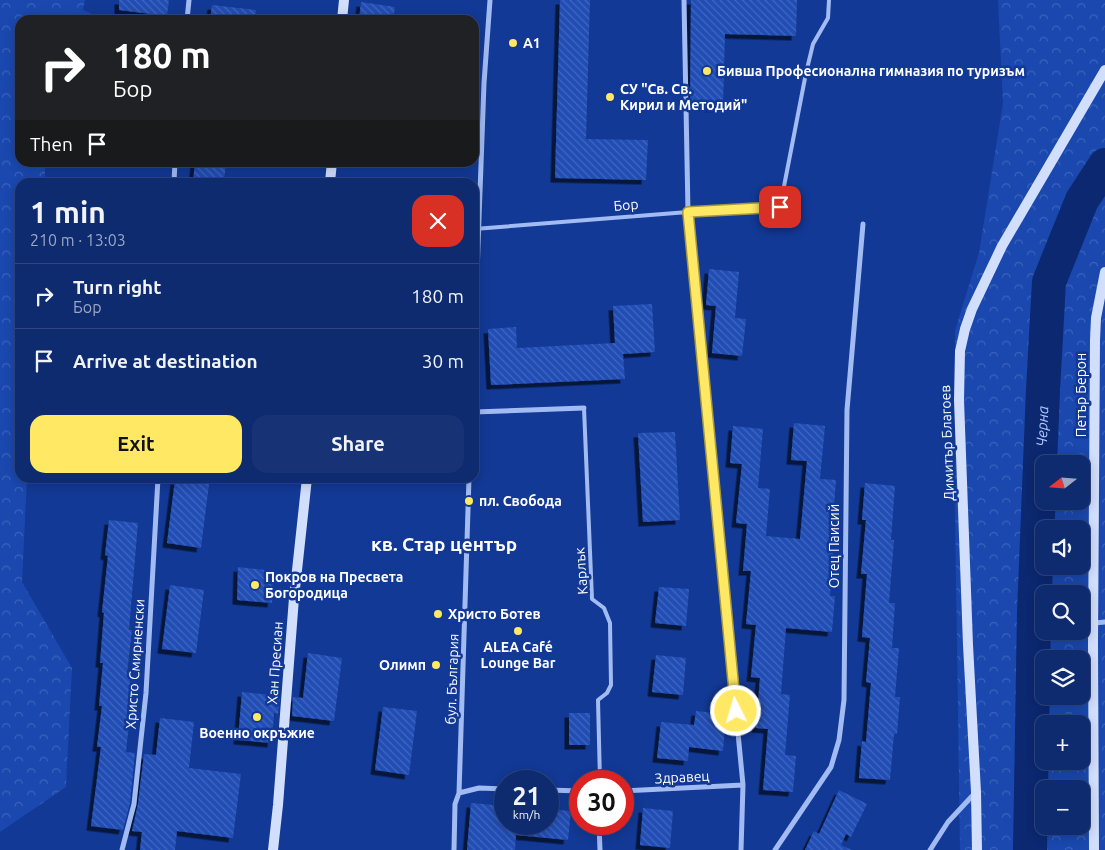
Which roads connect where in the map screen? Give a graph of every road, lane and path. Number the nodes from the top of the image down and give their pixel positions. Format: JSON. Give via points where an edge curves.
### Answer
{"nodes":[{"id":1,"x":189,"y":0,"type":"edge"},
{"id":2,"x":344,"y":0,"type":"edge"},
{"id":3,"x":490,"y":0,"type":"edge"},
{"id":4,"x":684,"y":0,"type":"edge"},
{"id":5,"x":829,"y":0,"type":"edge"},
{"id":6,"x":188,"y":15,"type":"edge"},
{"id":7,"x":342,"y":15,"type":"edge"},
{"id":8,"x":1105,"y":70,"type":"edge"},
{"id":9,"x":479,"y":187,"type":"edge"},
{"id":10,"x":688,"y":212,"type":"junction"},
{"id":11,"x":863,"y":224,"type":"dead end"},
{"id":12,"x":479,"y":229,"type":"edge"},
{"id":13,"x":1105,"y":272,"type":"edge"},
{"id":14,"x":584,"y":408,"type":"joint"},
{"id":15,"x":479,"y":412,"type":"edge"},
{"id":16,"x":158,"y":483,"type":"edge"},
{"id":17,"x":306,"y":483,"type":"edge"},
{"id":18,"x":469,"y":483,"type":"edge"},
{"id":19,"x":1105,"y":622,"type":"edge"},
{"id":20,"x":1094,"y":623,"type":"junction"},
{"id":21,"x":600,"y":770,"type":"edge"},
{"id":22,"x":743,"y":785,"type":"junction"},
{"id":23,"x":494,"y":789,"type":"edge"},
{"id":24,"x":634,"y":790,"type":"edge"},
{"id":25,"x":976,"y":792,"type":"junction"},
{"id":26,"x":459,"y":793,"type":"junction"},
{"id":27,"x":599,"y":835,"type":"edge"},
{"id":28,"x":122,"y":850,"type":"edge"},
{"id":29,"x":273,"y":850,"type":"edge"},
{"id":30,"x":454,"y":850,"type":"edge"},
{"id":31,"x":600,"y":850,"type":"edge"},
{"id":32,"x":741,"y":850,"type":"edge"},
{"id":33,"x":775,"y":850,"type":"edge"},
{"id":34,"x":930,"y":850,"type":"edge"},
{"id":35,"x":977,"y":850,"type":"edge"},
{"id":36,"x":1094,"y":850,"type":"edge"}],
"edges":[{"from":1,"to":6,"type":"street"},
{"from":2,"to":7,"type":"main road"},
{"from":3,"to":9,"type":"street"},
{"from":4,"to":10,"type":"street"},
{"from":5,"to":10,"type":"lane","name":"Бор","via":[[828,18],[813,44],[806,73],[780,207]]},
{"from":8,"to":25,"type":"main road","name":"Димитър Благоев","via":[[1002,246],[972,309],[960,351],[959,400]]},
{"from":10,"to":12,"type":"lane","name":"Бор"},
{"from":10,"to":22,"type":"street"},
{"from":11,"to":33,"type":"street","name":"Отец Паисий","via":[[847,410],[844,700],[839,740],[831,767]]},
{"from":13,"to":20,"type":"main road","name":"Петър Берон","via":[[1095,340]]},
{"from":14,"to":15,"type":"street"},
{"from":14,"to":21,"type":"lane","name":"Карлък","via":[[592,599],[604,608],[610,622],[611,685],[598,700]]},
{"from":16,"to":28,"type":"street","name":"Христо Смирненски","via":[[146,693],[134,804]]},
{"from":17,"to":29,"type":"main road","name":"Хан Пресиан"},
{"from":18,"to":26,"type":"street","name":"бул. България"},
{"from":19,"to":20,"type":"street"},
{"from":20,"to":36,"type":"main road","name":"Петър Берон"},
{"from":22,"to":24,"type":"street","name":"Здравец"},
{"from":22,"to":32,"type":"street"},
{"from":23,"to":26,"type":"street"},
{"from":25,"to":34,"type":"street","via":[[948,822]]},
{"from":25,"to":35,"type":"main road","name":"Димитър Благоев"},
{"from":26,"to":30,"type":"street","name":"бул. България","via":[[454,804]]},
{"from":27,"to":31,"type":"street"}]}
